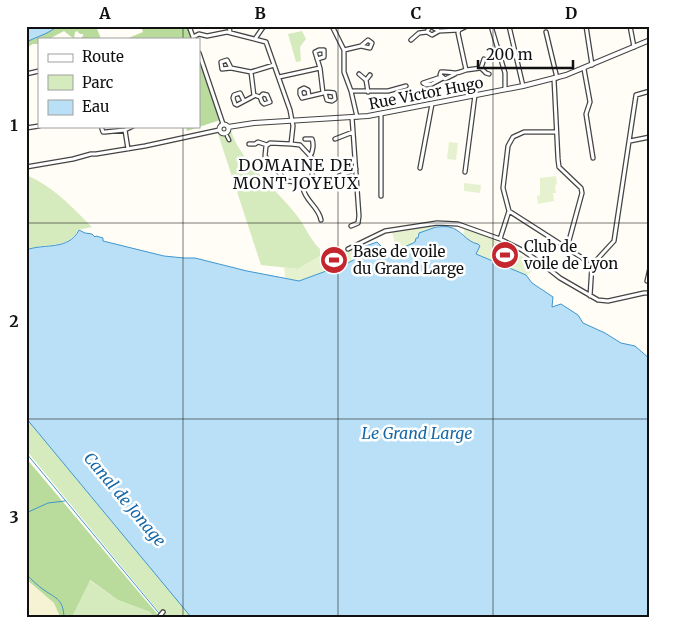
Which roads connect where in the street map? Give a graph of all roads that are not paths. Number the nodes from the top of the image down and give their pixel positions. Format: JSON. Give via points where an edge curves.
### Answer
{"nodes":[{"id":1,"x":189,"y":26,"type":"edge"},
{"id":2,"x":229,"y":26,"type":"edge"},
{"id":3,"x":332,"y":26,"type":"edge"},
{"id":4,"x":467,"y":26,"type":"edge"},
{"id":5,"x":492,"y":26,"type":"edge"},
{"id":6,"x":509,"y":26,"type":"edge"},
{"id":7,"x":586,"y":26,"type":"edge"},
{"id":8,"x":630,"y":26,"type":"edge"},
{"id":9,"x":263,"y":28,"type":"edge"},
{"id":10,"x":460,"y":30,"type":"junction"},
{"id":11,"x":440,"y":31,"type":"junction"},
{"id":12,"x":230,"y":32,"type":"junction"},
{"id":13,"x":427,"y":32,"type":"junction"},
{"id":14,"x":546,"y":32,"type":"dead end"},
{"id":15,"x":193,"y":38,"type":"edge"},
{"id":16,"x":255,"y":39,"type":"junction"},
{"id":17,"x":411,"y":40,"type":"dead end"},
{"id":18,"x":650,"y":40,"type":"edge"},
{"id":19,"x":265,"y":42,"type":"junction"},
{"id":20,"x":361,"y":46,"type":"dead end"},
{"id":21,"x":634,"y":47,"type":"junction"},
{"id":22,"x":344,"y":50,"type":"junction"},
{"id":23,"x":200,"y":56,"type":"edge"},
{"id":24,"x":484,"y":59,"type":"dead end"},
{"id":25,"x":317,"y":60,"type":"dead end"},
{"id":26,"x":592,"y":65,"type":"junction"},
{"id":27,"x":274,"y":66,"type":"junction"},
{"id":28,"x":231,"y":68,"type":"dead end"},
{"id":29,"x":320,"y":68,"type":"junction"},
{"id":30,"x":481,"y":68,"type":"junction"},
{"id":31,"x":584,"y":69,"type":"junction"},
{"id":32,"x":466,"y":70,"type":"junction"},
{"id":33,"x":251,"y":72,"type":"junction"},
{"id":34,"x":359,"y":74,"type":"dead end"},
{"id":35,"x":455,"y":74,"type":"junction"},
{"id":36,"x":489,"y":74,"type":"dead end"},
{"id":37,"x":370,"y":75,"type":"dead end"},
{"id":38,"x":279,"y":77,"type":"junction"},
{"id":39,"x":442,"y":78,"type":"junction"},
{"id":40,"x":556,"y":79,"type":"junction"},
{"id":41,"x":366,"y":80,"type":"junction"},
{"id":42,"x":406,"y":86,"type":"dead end"},
{"id":43,"x":523,"y":86,"type":"junction"},
{"id":44,"x":505,"y":89,"type":"junction"},
{"id":45,"x":351,"y":91,"type":"junction"},
{"id":46,"x":368,"y":92,"type":"junction"},
{"id":47,"x":650,"y":92,"type":"edge"},
{"id":48,"x":254,"y":95,"type":"junction"},
{"id":49,"x":475,"y":95,"type":"junction"},
{"id":50,"x":310,"y":96,"type":"dead end"},
{"id":51,"x":260,"y":97,"type":"dead end"},
{"id":52,"x":244,"y":101,"type":"dead end"},
{"id":53,"x":432,"y":104,"type":"junction"},
{"id":54,"x":381,"y":114,"type":"junction"},
{"id":55,"x":354,"y":117,"type":"junction"},
{"id":56,"x":292,"y":121,"type":"junction"},
{"id":57,"x":223,"y":124,"type":"junction"},
{"id":58,"x":228,"y":127,"type":"junction"},
{"id":59,"x":102,"y":128,"type":"edge"},
{"id":60,"x":129,"y":128,"type":"edge"},
{"id":61,"x":125,"y":130,"type":"junction"},
{"id":62,"x":219,"y":130,"type":"junction"},
{"id":63,"x":353,"y":132,"type":"junction"},
{"id":64,"x":556,"y":132,"type":"junction"},
{"id":65,"x":650,"y":137,"type":"edge"},
{"id":66,"x":306,"y":139,"type":"dead end"},
{"id":67,"x":336,"y":139,"type":"dead end"},
{"id":68,"x":630,"y":141,"type":"junction"},
{"id":69,"x":249,"y":144,"type":"dead end"},
{"id":70,"x":291,"y":144,"type":"junction"},
{"id":71,"x":268,"y":145,"type":"junction"},
{"id":72,"x":128,"y":149,"type":"junction"},
{"id":73,"x":310,"y":156,"type":"junction"},
{"id":74,"x":593,"y":158,"type":"dead end"},
{"id":75,"x":26,"y":167,"type":"edge"},
{"id":76,"x":420,"y":168,"type":"dead end"},
{"id":77,"x":356,"y":169,"type":"junction"},
{"id":78,"x":465,"y":172,"type":"dead end"},
{"id":79,"x":339,"y":176,"type":"dead end"},
{"id":80,"x":306,"y":183,"type":"junction"},
{"id":81,"x":381,"y":196,"type":"dead end"},
{"id":82,"x":509,"y":212,"type":"junction"},
{"id":83,"x":321,"y":220,"type":"dead end"},
{"id":84,"x":351,"y":226,"type":"dead end"},
{"id":85,"x":500,"y":239,"type":"junction"},
{"id":86,"x":567,"y":248,"type":"junction"},
{"id":87,"x":348,"y":249,"type":"dead end"},
{"id":88,"x":587,"y":261,"type":"dead end"},
{"id":89,"x":650,"y":268,"type":"edge"},
{"id":90,"x":647,"y":280,"type":"dead end"},
{"id":91,"x":650,"y":291,"type":"edge"},
{"id":92,"x":590,"y":296,"type":"junction"},
{"id":93,"x":163,"y":612,"type":"dead end"},
{"id":94,"x":159,"y":617,"type":"edge"}],
"edges":[{"from":1,"to":15,"type":"street"},
{"from":2,"to":12,"type":"street"},
{"from":3,"to":22,"type":"street"},
{"from":4,"to":10,"type":"street"},
{"from":5,"to":44,"type":"street","via":[[505,73]]},
{"from":6,"to":43,"type":"street"},
{"from":7,"to":26,"type":"street"},
{"from":8,"to":21,"type":"street"},
{"from":9,"to":16,"type":"street"},
{"from":9,"to":19,"type":"street"},
{"from":10,"to":11,"type":"street"},
{"from":10,"to":32,"type":"street"},
{"from":11,"to":13,"type":"street","via":[[432,35]]},
{"from":11,"to":13,"type":"street","via":[[432,27]]},
{"from":12,"to":15,"type":"street","via":[[207,36],[199,34]]},
{"from":12,"to":16,"type":"street"},
{"from":13,"to":17,"type":"street","via":[[419,33]]},
{"from":14,"to":40,"type":"street"},
{"from":16,"to":19,"type":"street"},
{"from":18,"to":21,"type":"street","name":"Rue Victor Hugo"},
{"from":19,"to":27,"type":"street"},
{"from":20,"to":22,"type":"street"},
{"from":21,"to":26,"type":"street","name":"Rue Victor Hugo"},
{"from":22,"to":45,"type":"street","via":[[344,72]]},
{"from":23,"to":57,"type":"street"},
{"from":24,"to":30,"type":"street"},
{"from":25,"to":29,"type":"street"},
{"from":26,"to":31,"type":"street","name":"Rue Victor Hugo"},
{"from":27,"to":33,"type":"street"},
{"from":27,"to":38,"type":"street"},
{"from":28,"to":33,"type":"street"},
{"from":29,"to":38,"type":"street"},
{"from":29,"to":50,"type":"street","via":[[324,93]]},
{"from":30,"to":32,"type":"street"},
{"from":30,"to":36,"type":"street"},
{"from":31,"to":40,"type":"street","name":"Rue Victor Hugo"},
{"from":31,"to":74,"type":"street","via":[[590,102],[586,114]]},
{"from":32,"to":35,"type":"street"},
{"from":33,"to":48,"type":"street"},
{"from":34,"to":41,"type":"street"},
{"from":35,"to":39,"type":"street"},
{"from":35,"to":39,"type":"street","via":[[444,71],[440,74]]},
{"from":37,"to":41,"type":"street"},
{"from":38,"to":56,"type":"street"},
{"from":39,"to":39,"type":"street","via":[[423,83],[432,84]]},
{"from":40,"to":43,"type":"street","name":"Rue Victor Hugo"},
{"from":40,"to":64,"type":"street"},
{"from":41,"to":46,"type":"street"},
{"from":42,"to":46,"type":"street"},
{"from":43,"to":44,"type":"street","name":"Rue Victor Hugo"},
{"from":44,"to":49,"type":"street","name":"Rue Victor Hugo"},
{"from":45,"to":46,"type":"street"},
{"from":45,"to":55,"type":"street"},
{"from":47,"to":68,"type":"street","via":[[636,95]]},
{"from":48,"to":51,"type":"street"},
{"from":48,"to":52,"type":"street"},
{"from":49,"to":53,"type":"street","name":"Rue Victor Hugo"},
{"from":49,"to":78,"type":"street"},
{"from":53,"to":54,"type":"street","name":"Rue Victor Hugo"},
{"from":53,"to":76,"type":"street"},
{"from":54,"to":55,"type":"street","name":"Rue Victor Hugo"},
{"from":54,"to":81,"type":"street"},
{"from":55,"to":56,"type":"street","name":"Rue Victor Hugo"},
{"from":55,"to":63,"type":"street"},
{"from":56,"to":58,"type":"street","name":"Rue Victor Hugo"},
{"from":56,"to":70,"type":"street"},
{"from":57,"to":58,"type":"street"},
{"from":57,"to":62,"type":"street"},
{"from":58,"to":62,"type":"street","via":[[225,133]]},
{"from":59,"to":61,"type":"street","via":[[103,132]]},
{"from":60,"to":61,"type":"street"},
{"from":61,"to":72,"type":"street"},
{"from":62,"to":72,"type":"street"},
{"from":63,"to":67,"type":"street"},
{"from":63,"to":77,"type":"street"},
{"from":64,"to":82,"type":"street","via":[[524,132],[513,137],[508,146],[503,188]]},
{"from":64,"to":86,"type":"street","via":[[559,167],[581,188],[582,193]]},
{"from":65,"to":68,"type":"street"},
{"from":66,"to":73,"type":"street","via":[[313,141]]},
{"from":68,"to":92,"type":"street","via":[[614,241],[592,265]]},
{"from":69,"to":71,"type":"street"},
{"from":70,"to":71,"type":"street"},
{"from":70,"to":73,"type":"street","via":[[300,145]]},
{"from":71,"to":80,"type":"street","via":[[265,156],[286,181]]},
{"from":72,"to":75,"type":"street"},
{"from":73,"to":80,"type":"street","via":[[313,159],[312,177]]},
{"from":77,"to":79,"type":"street"},
{"from":77,"to":84,"type":"street","via":[[359,216],[358,223]]},
{"from":80,"to":83,"type":"street","via":[[304,194]]},
{"from":82,"to":85,"type":"street"},
{"from":82,"to":86,"type":"street"},
{"from":85,"to":87,"type":"street","via":[[458,224],[437,223],[385,231]]},
{"from":85,"to":92,"type":"street"},
{"from":86,"to":88,"type":"street"},
{"from":89,"to":90,"type":"street"},
{"from":91,"to":92,"type":"street","via":[[608,301]]},
{"from":93,"to":94,"type":"street"}]}
